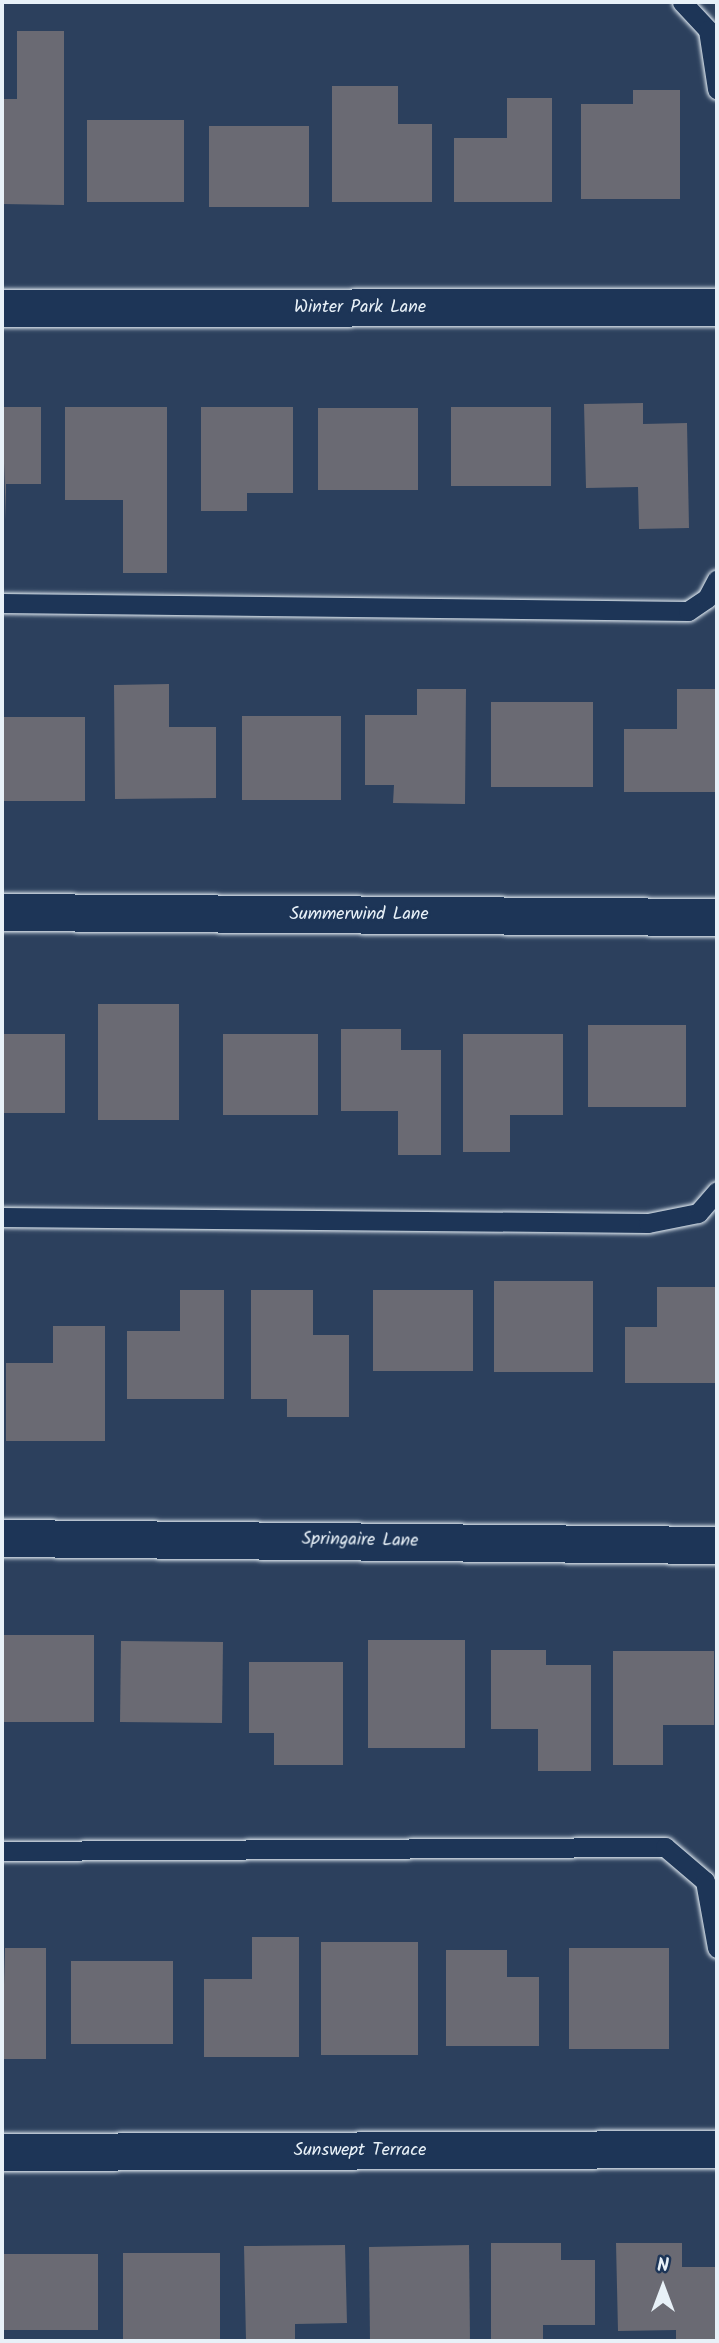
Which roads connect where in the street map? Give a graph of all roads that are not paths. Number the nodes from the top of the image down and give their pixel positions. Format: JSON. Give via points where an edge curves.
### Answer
{"nodes":[{"id":1,"x":682,"y":2,"type":"edge"},
{"id":2,"x":717,"y":89,"type":"edge"},
{"id":3,"x":717,"y":307,"type":"edge"},
{"id":4,"x":2,"y":308,"type":"edge"},
{"id":5,"x":717,"y":579,"type":"edge"},
{"id":6,"x":2,"y":603,"type":"edge"},
{"id":7,"x":2,"y":912,"type":"edge"},
{"id":8,"x":717,"y":917,"type":"edge"},
{"id":9,"x":717,"y":1191,"type":"edge"},
{"id":10,"x":2,"y":1217,"type":"edge"},
{"id":11,"x":2,"y":1538,"type":"edge"},
{"id":12,"x":717,"y":1545,"type":"edge"},
{"id":13,"x":2,"y":1851,"type":"edge"},
{"id":14,"x":717,"y":1948,"type":"edge"},
{"id":15,"x":717,"y":2149,"type":"edge"},
{"id":16,"x":2,"y":2152,"type":"edge"}],
"edges":[{"from":1,"to":2,"type":"lane","via":[[708,30]]},
{"from":3,"to":4,"type":"street","name":"Winter Park Lane"},
{"from":5,"to":6,"type":"lane","via":[[707,598],[688,611]]},
{"from":7,"to":8,"type":"street","name":"Summerwind Lane"},
{"from":9,"to":10,"type":"lane","via":[[698,1213],[648,1223]]},
{"from":11,"to":12,"type":"street","name":"Springaire Lane"},
{"from":13,"to":14,"type":"lane","via":[[665,1847],[705,1881]]},
{"from":15,"to":16,"type":"street","name":"Sunswept Terrace"}]}
